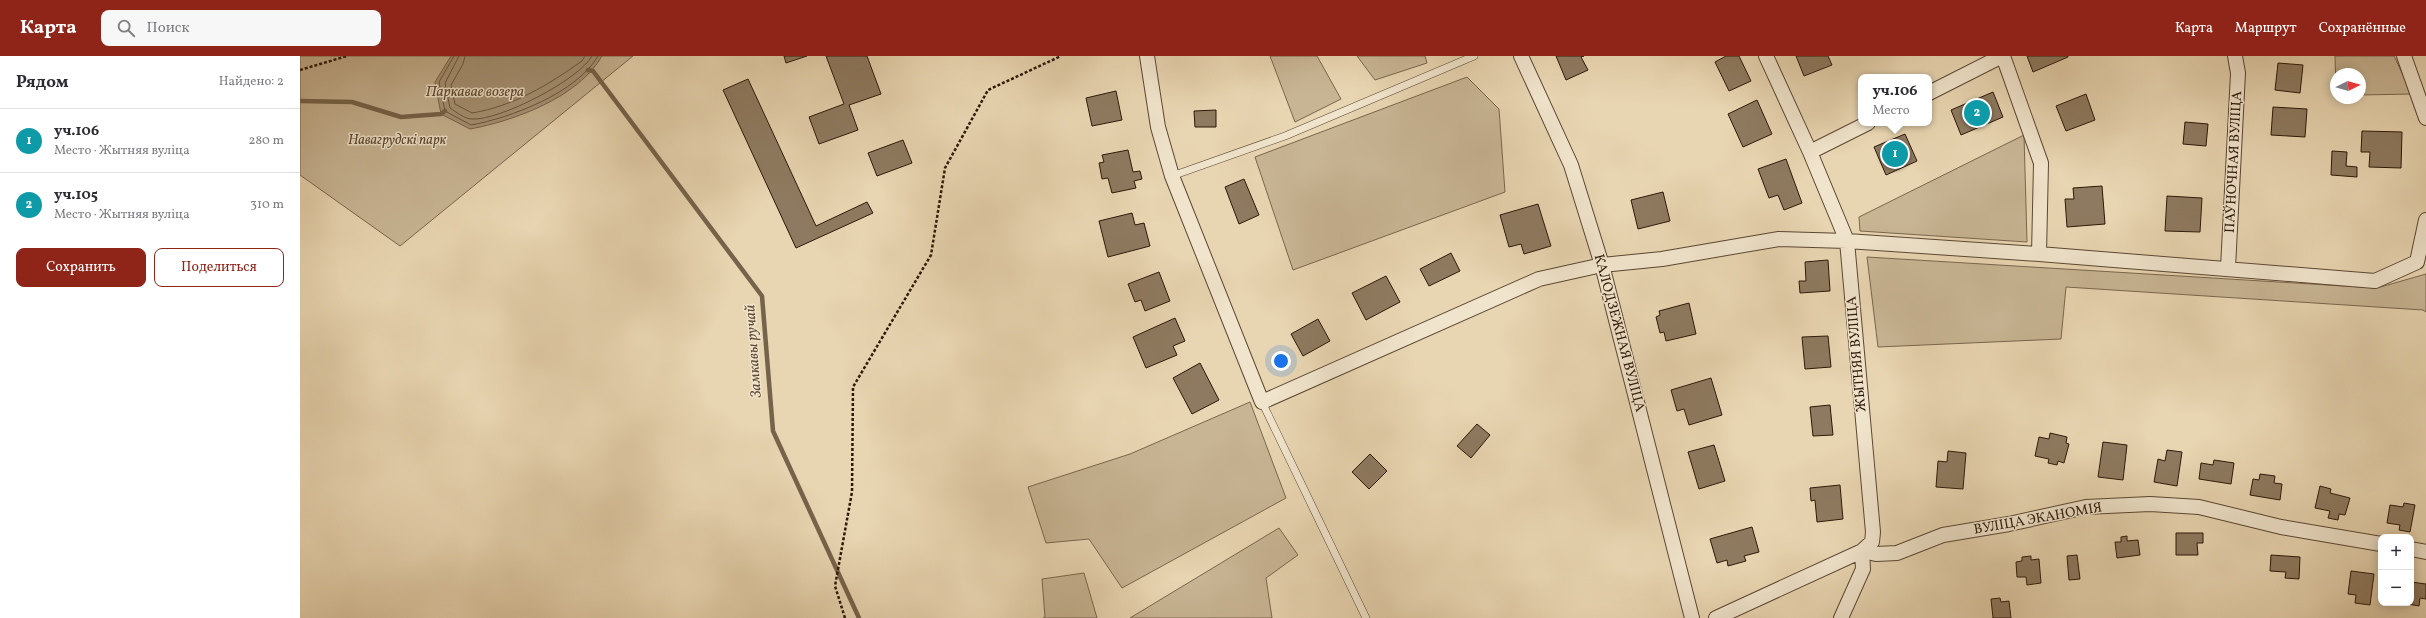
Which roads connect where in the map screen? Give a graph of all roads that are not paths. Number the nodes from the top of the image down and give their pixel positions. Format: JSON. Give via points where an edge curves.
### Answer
{"nodes":[{"id":1,"x":1147,"y":56,"type":"edge"},
{"id":2,"x":1474,"y":56,"type":"edge"},
{"id":3,"x":1521,"y":56,"type":"edge"},
{"id":4,"x":1766,"y":56,"type":"edge"},
{"id":5,"x":2003,"y":56,"type":"edge"},
{"id":6,"x":2234,"y":56,"type":"edge"},
{"id":7,"x":2404,"y":56,"type":"edge"},
{"id":8,"x":1932,"y":92,"type":"edge"},
{"id":9,"x":2426,"y":118,"type":"edge"},
{"id":10,"x":1862,"y":126,"type":"edge"},
{"id":11,"x":1810,"y":152,"type":"junction"},
{"id":12,"x":1172,"y":176,"type":"junction"},
{"id":13,"x":2426,"y":220,"type":"edge"},
{"id":14,"x":1847,"y":241,"type":"junction"},
{"id":15,"x":2039,"y":254,"type":"junction"},
{"id":16,"x":1602,"y":265,"type":"junction"},
{"id":17,"x":2228,"y":268,"type":"junction"},
{"id":18,"x":1262,"y":402,"type":"junction"},
{"id":19,"x":2378,"y":543,"type":"edge"},
{"id":20,"x":2414,"y":550,"type":"edge"},
{"id":21,"x":1862,"y":551,"type":"junction"},
{"id":22,"x":2426,"y":552,"type":"edge"},
{"id":23,"x":1366,"y":618,"type":"edge"},
{"id":24,"x":1692,"y":618,"type":"edge"},
{"id":25,"x":1716,"y":618,"type":"edge"},
{"id":26,"x":1841,"y":618,"type":"edge"}],
"edges":[{"from":1,"to":12,"type":"street","via":[[1158,127]]},
{"from":2,"to":12,"type":"lane","via":[[1285,136]]},
{"from":3,"to":16,"type":"street","name":"КАЛОДЗЕЖНАЯ ВУЛІЦА","via":[[1571,165]]},
{"from":4,"to":11,"type":"street","name":"ЖЫТНЯЯ ВУЛІЦА"},
{"from":5,"to":8,"type":"street"},
{"from":5,"to":15,"type":"street","via":[[2041,163]]},
{"from":6,"to":17,"type":"street","name":"ПАЎНОЧНАЯ ВУЛІЦА","via":[[2238,72]]},
{"from":7,"to":9,"type":"street"},
{"from":10,"to":11,"type":"street"},
{"from":11,"to":14,"type":"street","name":"ЖЫТНЯЯ ВУЛІЦА"},
{"from":12,"to":18,"type":"street"},
{"from":13,"to":17,"type":"street","via":[[2417,262],[2375,281]]},
{"from":14,"to":15,"type":"street"},
{"from":14,"to":16,"type":"street","via":[[1779,239],[1662,259]]},
{"from":14,"to":21,"type":"street","name":"ЖЫТНЯЯ ВУЛІЦА","via":[[1873,532],[1872,542]]},
{"from":15,"to":17,"type":"street"},
{"from":16,"to":18,"type":"street","via":[[1539,279]]},
{"from":16,"to":24,"type":"street","name":"КАЛОДЗЕЖНАЯ ВУЛІЦА"},
{"from":18,"to":23,"type":"lane"},
{"from":19,"to":21,"type":"street","name":"ВУЛІЦА ЭКАНОМІЯ","via":[[2281,527],[2199,507],[2150,504],[2086,507],[1943,535],[1897,553],[1876,554]]},
{"from":20,"to":22,"type":"street"},
{"from":21,"to":25,"type":"street"},
{"from":21,"to":26,"type":"street","via":[[1863,569]]}]}
